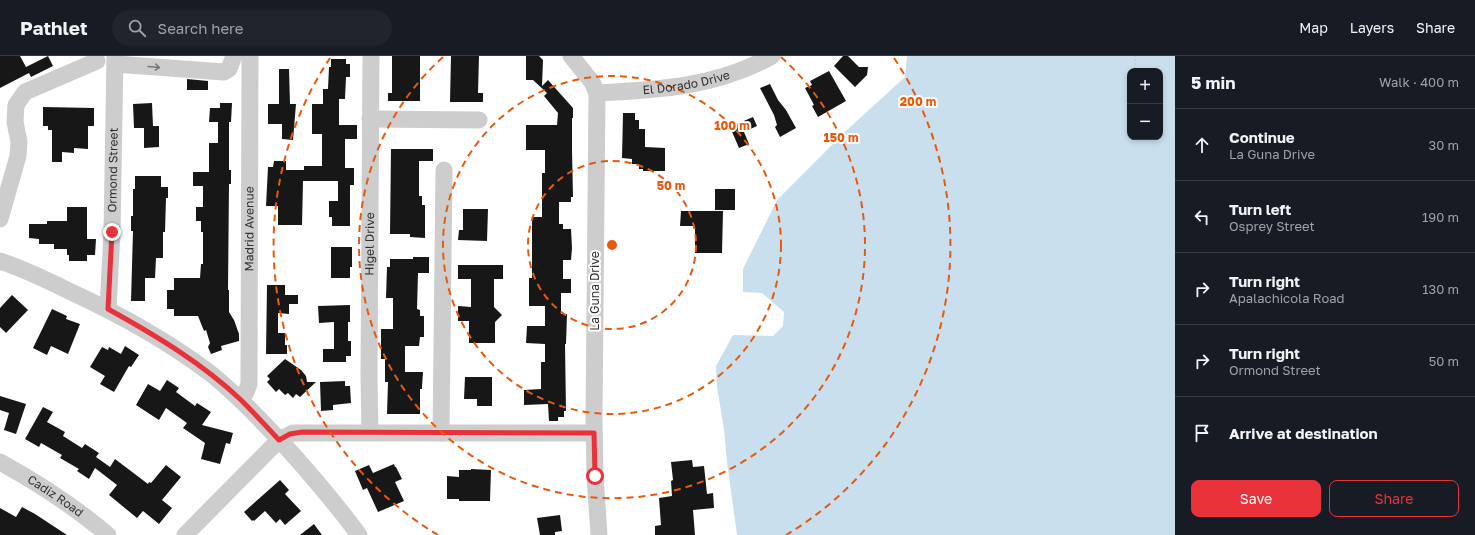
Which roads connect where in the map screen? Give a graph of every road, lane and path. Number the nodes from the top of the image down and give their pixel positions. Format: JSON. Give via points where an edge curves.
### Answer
{"nodes":[{"id":1,"x":234,"y":56,"type":"edge"},
{"id":2,"x":250,"y":56,"type":"edge"},
{"id":3,"x":370,"y":56,"type":"edge"},
{"id":4,"x":571,"y":56,"type":"edge"},
{"id":5,"x":772,"y":56,"type":"edge"},
{"id":6,"x":1135,"y":56,"type":"edge"},
{"id":7,"x":115,"y":60,"type":"edge"},
{"id":8,"x":97,"y":61,"type":"dead end"},
{"id":9,"x":1135,"y":68,"type":"edge"},
{"id":10,"x":597,"y":93,"type":"junction"},
{"id":11,"x":370,"y":119,"type":"junction"},
{"id":12,"x":479,"y":120,"type":"dead end"},
{"id":13,"x":444,"y":170,"type":"dead end"},
{"id":14,"x":0,"y":219,"type":"edge"},
{"id":15,"x":0,"y":261,"type":"edge"},
{"id":16,"x":108,"y":309,"type":"junction"},
{"id":17,"x":241,"y":400,"type":"junction"},
{"id":18,"x":370,"y":432,"type":"junction"},
{"id":19,"x":441,"y":433,"type":"junction"},
{"id":20,"x":594,"y":433,"type":"junction"},
{"id":21,"x":279,"y":440,"type":"junction"},
{"id":22,"x":0,"y":462,"type":"edge"},
{"id":23,"x":108,"y":535,"type":"edge"},
{"id":24,"x":185,"y":535,"type":"edge"},
{"id":25,"x":359,"y":535,"type":"edge"},
{"id":26,"x":599,"y":535,"type":"edge"}],
"edges":[{"from":7,"to":1,"type":"street","one_way":true,"via":[[224,72],[229,69]]},
{"from":2,"to":17,"type":"street","name":"Madrid Avenue","via":[[249,384]]},
{"from":3,"to":11,"type":"street","name":"Higel Drive"},
{"from":4,"to":10,"type":"street","via":[[592,82]]},
{"from":5,"to":10,"type":"street","name":"El Dorado Drive","via":[[747,68],[700,83],[672,88]]},
{"from":6,"to":9,"type":"path"},
{"from":7,"to":16,"type":"street","name":"Ormond Street"},
{"from":8,"to":14,"type":"street","via":[[25,92],[16,105],[18,156]]},
{"from":10,"to":20,"type":"street","name":"La Guna Drive"},
{"from":11,"to":12,"type":"street"},
{"from":11,"to":18,"type":"street","name":"Higel Drive"},
{"from":13,"to":19,"type":"street"},
{"from":15,"to":16,"type":"street"},
{"from":16,"to":17,"type":"street","via":[[174,348]]},
{"from":17,"to":21,"type":"street"},
{"from":18,"to":19,"type":"street"},
{"from":18,"to":21,"type":"street","via":[[298,432]]},
{"from":19,"to":20,"type":"street"},
{"from":20,"to":26,"type":"street","name":"La Guna Drive"},
{"from":21,"to":24,"type":"street"},
{"from":21,"to":25,"type":"street","via":[[329,496]]},
{"from":22,"to":23,"type":"street","name":"Cadiz Road","via":[[44,488]]}]}
